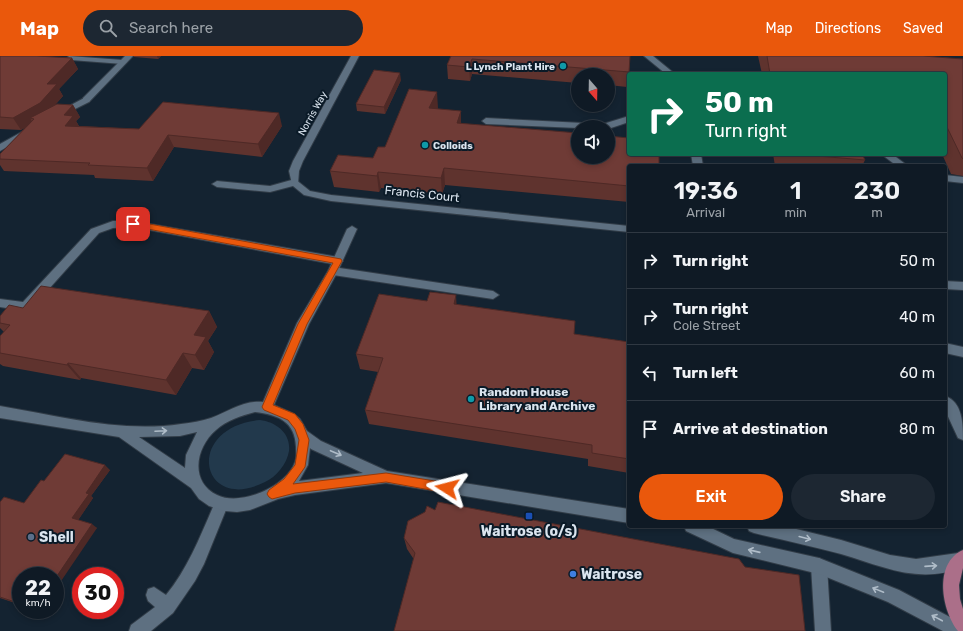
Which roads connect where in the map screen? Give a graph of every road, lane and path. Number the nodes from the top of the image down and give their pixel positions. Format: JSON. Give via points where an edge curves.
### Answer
{"nodes":[{"id":1,"x":73,"y":56,"type":"edge"},
{"id":2,"x":129,"y":56,"type":"edge"},
{"id":3,"x":355,"y":56,"type":"edge"},
{"id":4,"x":648,"y":56,"type":"edge"},
{"id":5,"x":123,"y":62,"type":"junction"},
{"id":6,"x":668,"y":72,"type":"edge"},
{"id":7,"x":54,"y":116,"type":"edge"},
{"id":8,"x":627,"y":120,"type":"edge"},
{"id":9,"x":486,"y":121,"type":"dead end"},
{"id":10,"x":615,"y":123,"type":"edge"},
{"id":11,"x":571,"y":125,"type":"edge"},
{"id":12,"x":34,"y":128,"type":"edge"},
{"id":13,"x":0,"y":148,"type":"edge"},
{"id":14,"x":889,"y":156,"type":"edge"},
{"id":15,"x":899,"y":164,"type":"edge"},
{"id":16,"x":947,"y":178,"type":"edge"},
{"id":17,"x":963,"y":180,"type":"edge"},
{"id":18,"x":295,"y":182,"type":"junction"},
{"id":19,"x":217,"y":184,"type":"dead end"},
{"id":20,"x":352,"y":229,"type":"dead end"},
{"id":21,"x":627,"y":229,"type":"edge"},
{"id":22,"x":336,"y":266,"type":"junction"},
{"id":23,"x":947,"y":285,"type":"edge"},
{"id":24,"x":963,"y":286,"type":"edge"},
{"id":25,"x":493,"y":295,"type":"dead end"},
{"id":26,"x":0,"y":303,"type":"edge"},
{"id":27,"x":947,"y":348,"type":"edge"},
{"id":28,"x":963,"y":352,"type":"edge"},
{"id":29,"x":947,"y":403,"type":"edge"},
{"id":30,"x":267,"y":407,"type":"junction"},
{"id":31,"x":0,"y":412,"type":"edge"},
{"id":32,"x":216,"y":422,"type":"junction"},
{"id":33,"x":122,"y":432,"type":"junction"},
{"id":34,"x":963,"y":434,"type":"edge"},
{"id":35,"x":302,"y":435,"type":"junction"},
{"id":36,"x":386,"y":477,"type":"junction"},
{"id":37,"x":194,"y":483,"type":"junction"},
{"id":38,"x":272,"y":494,"type":"junction"},
{"id":39,"x":222,"y":505,"type":"junction"},
{"id":40,"x":627,"y":516,"type":"edge"},
{"id":41,"x":695,"y":528,"type":"edge"},
{"id":42,"x":762,"y":528,"type":"edge"},
{"id":43,"x":961,"y":559,"type":"edge"},
{"id":44,"x":819,"y":566,"type":"junction"},
{"id":45,"x":154,"y":595,"type":"dead end"},
{"id":46,"x":167,"y":606,"type":"junction"},
{"id":47,"x":963,"y":625,"type":"edge"},
{"id":48,"x":137,"y":631,"type":"edge"},
{"id":49,"x":823,"y":631,"type":"edge"},
{"id":50,"x":960,"y":631,"type":"edge"}],
"edges":[{"from":1,"to":5,"type":"street","via":[[71,58]]},
{"from":2,"to":5,"type":"street"},
{"from":3,"to":18,"type":"street","name":"Norris Way","via":[[298,161],[294,171]]},
{"from":4,"to":6,"type":"street"},
{"from":5,"to":7,"type":"street","via":[[86,100]]},
{"from":8,"to":10,"type":"street"},
{"from":9,"to":11,"type":"street"},
{"from":12,"to":13,"type":"street"},
{"from":14,"to":15,"type":"street"},
{"from":16,"to":17,"type":"street"},
{"from":18,"to":19,"type":"street","via":[[270,189]]},
{"from":18,"to":21,"type":"street","name":"Francis Court","via":[[307,193],[331,198]]},
{"from":20,"to":22,"type":"street"},
{"from":22,"to":25,"type":"street"},
{"from":22,"to":26,"type":"street","via":[[133,224],[109,225],[95,231],[26,307]]},
{"from":22,"to":30,"type":"street","via":[[303,324]]},
{"from":23,"to":24,"type":"street"},
{"from":27,"to":28,"type":"street"},
{"from":29,"to":34,"type":"street"},
{"from":30,"to":32,"type":"street","via":[[232,412]]},
{"from":30,"to":35,"type":"street","via":[[292,417],[300,427]]},
{"from":31,"to":33,"type":"street"},
{"from":33,"to":32,"type":"street","one_way":true,"via":[[180,430]]},
{"from":32,"to":37,"type":"street","via":[[199,440],[192,455],[191,475]]},
{"from":33,"to":37,"type":"street"},
{"from":35,"to":36,"type":"street","one_way":true,"via":[[316,445]]},
{"from":35,"to":38,"type":"street","via":[[304,440],[300,467],[288,482]]},
{"from":36,"to":38,"type":"street","via":[[295,488]]},
{"from":36,"to":40,"type":"street"},
{"from":37,"to":39,"type":"street","via":[[205,496]]},
{"from":38,"to":39,"type":"street","via":[[249,504]]},
{"from":39,"to":46,"type":"street","via":[[190,577]]},
{"from":44,"to":41,"type":"street","one_way":true,"via":[[733,546]]},
{"from":42,"to":43,"type":"street","one_way":true,"via":[[841,547],[890,563],[916,567]]},
{"from":43,"to":47,"type":"main road","via":[[949,584],[954,611]]},
{"from":44,"to":49,"type":"street"},
{"from":50,"to":44,"type":"street","one_way":true,"via":[[893,596]]},
{"from":45,"to":46,"type":"street"},
{"from":46,"to":48,"type":"street"}]}
